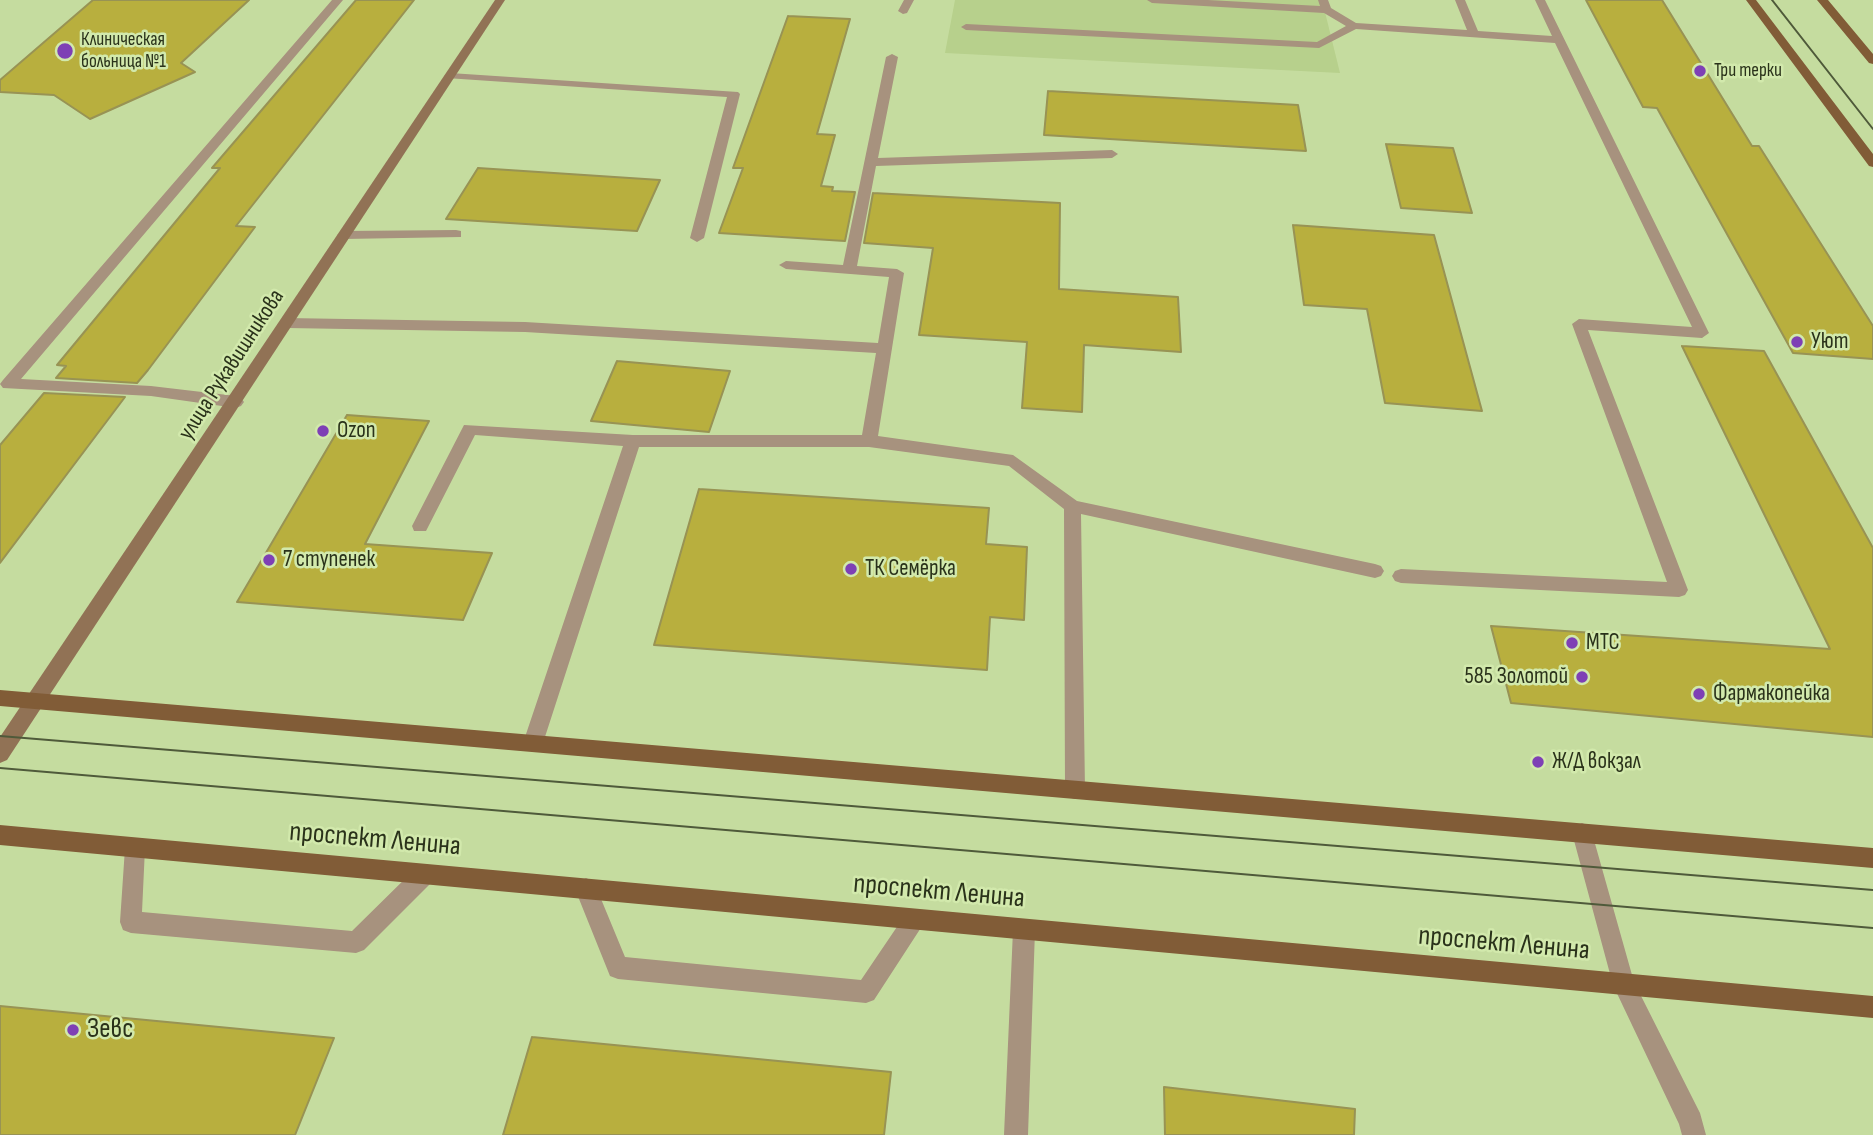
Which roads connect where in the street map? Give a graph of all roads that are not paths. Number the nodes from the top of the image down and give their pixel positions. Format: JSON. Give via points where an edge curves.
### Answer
{"nodes":[{"id":1,"x":338,"y":0,"type":"edge"},
{"id":2,"x":500,"y":0,"type":"edge"},
{"id":3,"x":909,"y":0,"type":"edge"},
{"id":4,"x":1152,"y":0,"type":"edge"},
{"id":5,"x":1460,"y":0,"type":"edge"},
{"id":6,"x":1541,"y":0,"type":"edge"},
{"id":7,"x":1751,"y":0,"type":"edge"},
{"id":8,"x":1822,"y":0,"type":"edge"},
{"id":9,"x":1325,"y":5,"type":"edge"},
{"id":10,"x":903,"y":11,"type":"dead end"},
{"id":11,"x":1354,"y":26,"type":"junction"},
{"id":12,"x":966,"y":27,"type":"dead end"},
{"id":13,"x":1474,"y":34,"type":"junction"},
{"id":14,"x":1559,"y":40,"type":"junction"},
{"id":15,"x":892,"y":57,"type":"dead end"},
{"id":16,"x":1873,"y":61,"type":"edge"},
{"id":17,"x":450,"y":76,"type":"junction"},
{"id":18,"x":1112,"y":155,"type":"dead end"},
{"id":19,"x":870,"y":162,"type":"junction"},
{"id":20,"x":1873,"y":163,"type":"edge"},
{"id":21,"x":456,"y":234,"type":"dead end"},
{"id":22,"x":344,"y":235,"type":"junction"},
{"id":23,"x":697,"y":238,"type":"dead end"},
{"id":24,"x":786,"y":265,"type":"dead end"},
{"id":25,"x":849,"y":270,"type":"junction"},
{"id":26,"x":287,"y":323,"type":"junction"},
{"id":27,"x":884,"y":348,"type":"junction"},
{"id":28,"x":4,"y":389,"type":"edge"},
{"id":29,"x":236,"y":402,"type":"junction"},
{"id":30,"x":633,"y":441,"type":"junction"},
{"id":31,"x":869,"y":441,"type":"junction"},
{"id":32,"x":1072,"y":506,"type":"junction"},
{"id":33,"x":420,"y":526,"type":"dead end"},
{"id":34,"x":1375,"y":571,"type":"dead end"},
{"id":35,"x":1401,"y":576,"type":"dead end"},
{"id":36,"x":0,"y":698,"type":"edge"},
{"id":37,"x":36,"y":702,"type":"junction"},
{"id":38,"x":533,"y":743,"type":"junction"},
{"id":39,"x":0,"y":754,"type":"edge"},
{"id":40,"x":1075,"y":790,"type":"junction"},
{"id":41,"x":1582,"y":833,"type":"junction"},
{"id":42,"x":0,"y":835,"type":"edge"},
{"id":43,"x":135,"y":848,"type":"junction"},
{"id":44,"x":1873,"y":858,"type":"edge"},
{"id":45,"x":424,"y":875,"type":"junction"},
{"id":46,"x":586,"y":889,"type":"junction"},
{"id":47,"x":915,"y":920,"type":"junction"},
{"id":48,"x":1024,"y":930,"type":"junction"},
{"id":49,"x":1624,"y":985,"type":"junction"},
{"id":50,"x":1873,"y":1007,"type":"edge"},
{"id":51,"x":1016,"y":1135,"type":"edge"},
{"id":52,"x":1694,"y":1135,"type":"edge"}],
"edges":[{"from":1,"to":28,"type":"street"},
{"from":2,"to":17,"type":"street","name":"улица Рукавишникова"},
{"from":3,"to":10,"type":"street"},
{"from":4,"to":9,"type":"street"},
{"from":5,"to":13,"type":"street"},
{"from":6,"to":14,"type":"street"},
{"from":7,"to":20,"type":"main road"},
{"from":8,"to":16,"type":"main road"},
{"from":9,"to":11,"type":"street"},
{"from":11,"to":12,"type":"street","via":[[1319,45]]},
{"from":11,"to":13,"type":"street"},
{"from":13,"to":14,"type":"street"},
{"from":14,"to":35,"type":"street","via":[[1702,333],[1579,324],[1679,590]]},
{"from":15,"to":19,"type":"street"},
{"from":17,"to":22,"type":"street","name":"улица Рукавишникова"},
{"from":17,"to":23,"type":"street","via":[[734,94]]},
{"from":18,"to":19,"type":"street"},
{"from":19,"to":25,"type":"street"},
{"from":21,"to":22,"type":"street"},
{"from":22,"to":26,"type":"street","name":"улица Рукавишникова"},
{"from":24,"to":25,"type":"street"},
{"from":25,"to":27,"type":"street","via":[[897,273]]},
{"from":26,"to":27,"type":"street","via":[[525,327]]},
{"from":26,"to":29,"type":"street","name":"улица Рукавишникова"},
{"from":27,"to":31,"type":"street"},
{"from":28,"to":29,"type":"street","via":[[151,391]]},
{"from":29,"to":37,"type":"street","name":"улица Рукавишникова"},
{"from":30,"to":31,"type":"street"},
{"from":30,"to":33,"type":"street","via":[[470,429]]},
{"from":30,"to":38,"type":"street"},
{"from":31,"to":32,"type":"street","via":[[1013,461]]},
{"from":32,"to":34,"type":"street"},
{"from":32,"to":40,"type":"street"},
{"from":36,"to":37,"type":"main road"},
{"from":37,"to":38,"type":"main road"},
{"from":37,"to":39,"type":"street","name":"улица Рукавишникова"},
{"from":38,"to":40,"type":"main road"},
{"from":40,"to":41,"type":"main road"},
{"from":41,"to":44,"type":"main road"},
{"from":41,"to":49,"type":"street"},
{"from":42,"to":43,"type":"main road","name":"проспект Ленина"},
{"from":43,"to":45,"type":"main road","name":"проспект Ленина"},
{"from":43,"to":45,"type":"street","via":[[131,922],[356,942]]},
{"from":45,"to":46,"type":"main road","name":"проспект Ленина"},
{"from":46,"to":47,"type":"main road","name":"проспект Ленина"},
{"from":46,"to":47,"type":"street","via":[[618,968],[866,992]]},
{"from":47,"to":48,"type":"main road","name":"проспект Ленина"},
{"from":48,"to":49,"type":"main road","name":"проспект Ленина"},
{"from":48,"to":51,"type":"street"},
{"from":49,"to":50,"type":"main road","name":"проспект Ленина"},
{"from":49,"to":52,"type":"street"}]}
